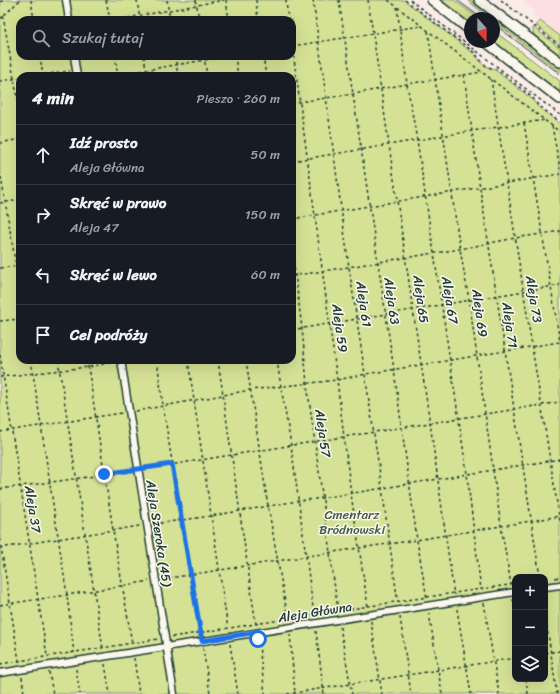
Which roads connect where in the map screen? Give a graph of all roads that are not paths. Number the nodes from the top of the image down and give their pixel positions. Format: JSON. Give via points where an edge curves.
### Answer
{"nodes":[{"id":1,"x":66,"y":0,"type":"edge"},
{"id":2,"x":432,"y":0,"type":"edge"},
{"id":3,"x":479,"y":0,"type":"edge"},
{"id":4,"x":68,"y":16,"type":"edge"},
{"id":5,"x":464,"y":25,"type":"edge"},
{"id":6,"x":494,"y":48,"type":"edge"},
{"id":7,"x":75,"y":60,"type":"edge"},
{"id":8,"x":560,"y":62,"type":"edge"},
{"id":9,"x":77,"y":72,"type":"edge"},
{"id":10,"x":560,"y":99,"type":"edge"},
{"id":11,"x":122,"y":364,"type":"edge"},
{"id":12,"x":560,"y":585,"type":"edge"},
{"id":13,"x":548,"y":587,"type":"edge"},
{"id":14,"x":512,"y":594,"type":"edge"},
{"id":15,"x":166,"y":646,"type":"junction"},
{"id":16,"x":0,"y":672,"type":"edge"},
{"id":17,"x":174,"y":694,"type":"edge"}],
"edges":[{"from":1,"to":4,"type":"street"},
{"from":2,"to":5,"type":"main road"},
{"from":3,"to":8,"type":"main road"},
{"from":6,"to":10,"type":"main road"},
{"from":7,"to":9,"type":"street"},
{"from":11,"to":15,"type":"street","name":"Aleja Szeroka (45)"},
{"from":12,"to":13,"type":"street"},
{"from":14,"to":15,"type":"street","name":"Aleja Główna","via":[[482,596]]},
{"from":15,"to":16,"type":"street","name":"Aleja Główna"},
{"from":15,"to":17,"type":"street","name":"Aleja Szeroka (45)"}]}
